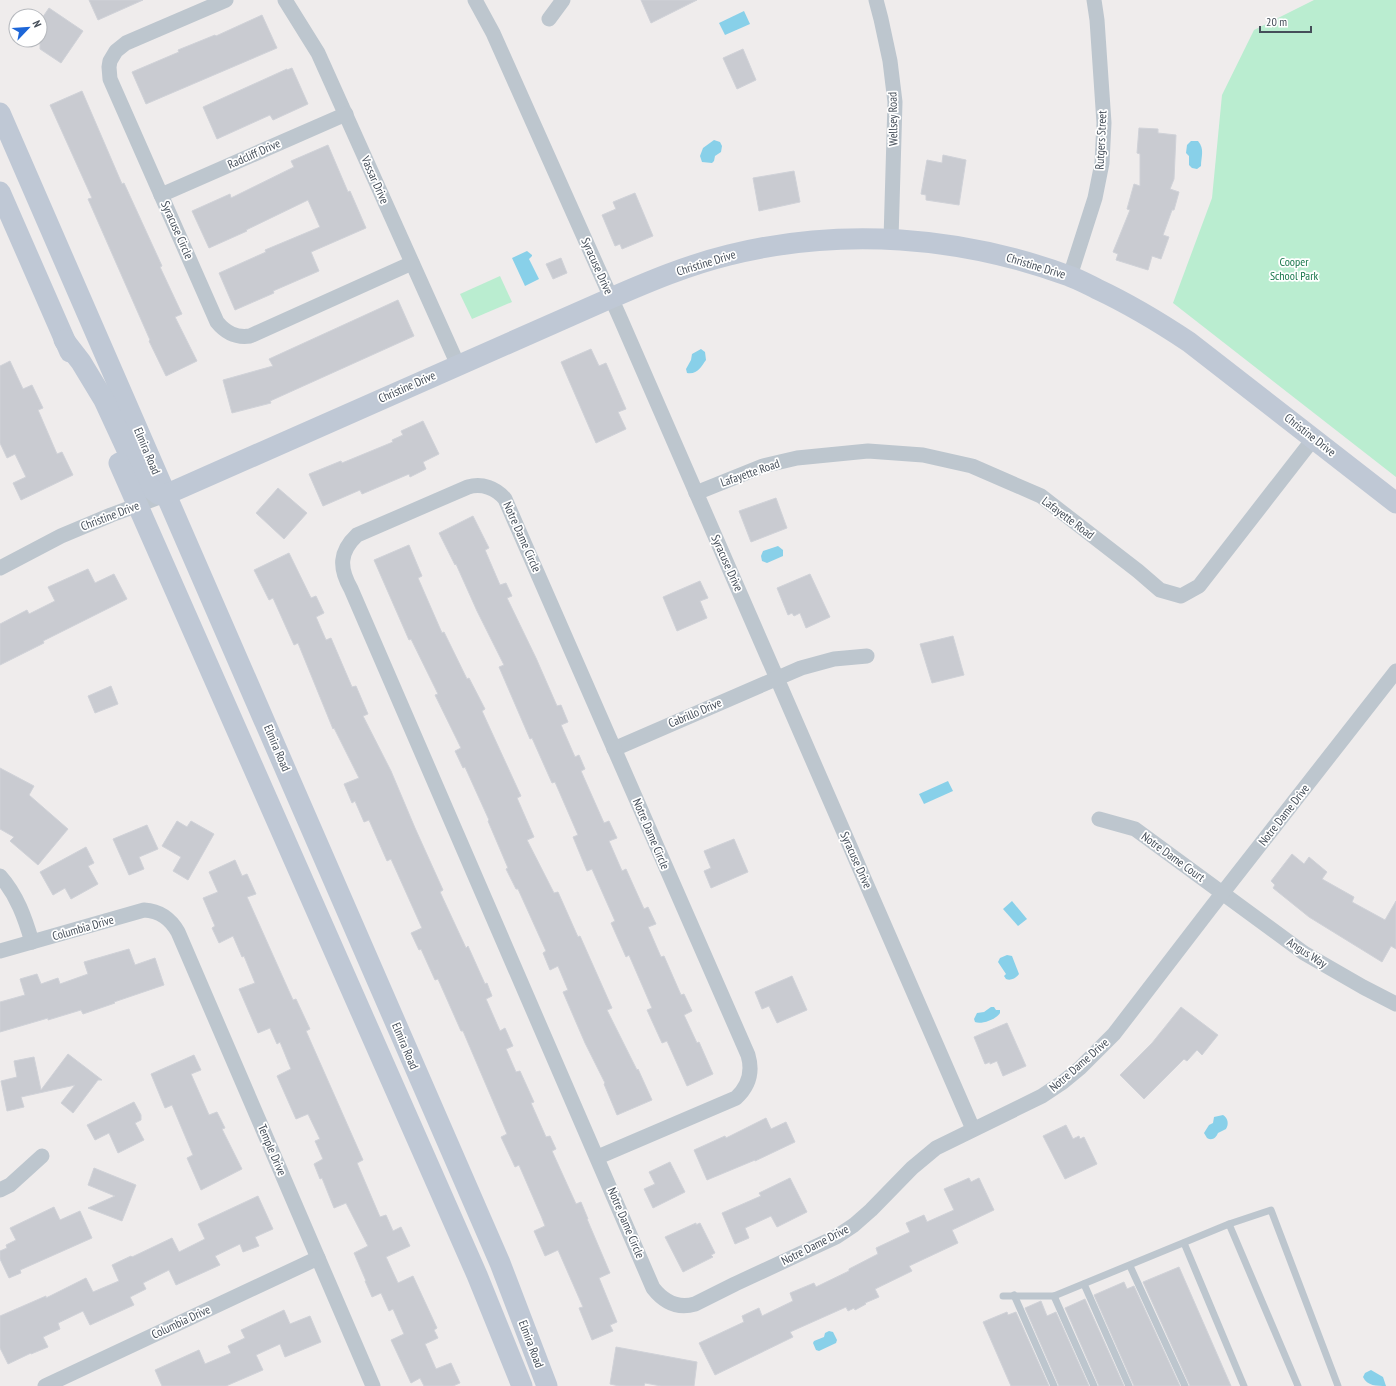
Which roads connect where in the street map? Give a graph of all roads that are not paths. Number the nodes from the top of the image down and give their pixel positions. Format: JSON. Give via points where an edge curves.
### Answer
{"nodes":[{"id":1,"x":226,"y":0,"type":"edge"},
{"id":2,"x":285,"y":0,"type":"edge"},
{"id":3,"x":474,"y":0,"type":"edge"},
{"id":4,"x":562,"y":0,"type":"edge"},
{"id":5,"x":876,"y":0,"type":"edge"},
{"id":6,"x":1094,"y":0,"type":"edge"},
{"id":7,"x":549,"y":19,"type":"dead end"},
{"id":8,"x":0,"y":113,"type":"edge"},
{"id":9,"x":346,"y":114,"type":"junction"},
{"id":10,"x":0,"y":192,"type":"edge"},
{"id":11,"x":161,"y":195,"type":"junction"},
{"id":12,"x":891,"y":239,"type":"junction"},
{"id":13,"x":412,"y":263,"type":"junction"},
{"id":14,"x":1070,"y":276,"type":"junction"},
{"id":15,"x":611,"y":298,"type":"junction"},
{"id":16,"x":64,"y":340,"type":"junction"},
{"id":17,"x":458,"y":365,"type":"junction"},
{"id":18,"x":1314,"y":438,"type":"junction"},
{"id":19,"x":696,"y":493,"type":"junction"},
{"id":20,"x":165,"y":495,"type":"junction"},
{"id":21,"x":1396,"y":503,"type":"edge"},
{"id":22,"x":138,"y":506,"type":"junction"},
{"id":23,"x":0,"y":568,"type":"edge"},
{"id":24,"x":867,"y":656,"type":"dead end"},
{"id":25,"x":241,"y":665,"type":"junction"},
{"id":26,"x":1396,"y":671,"type":"edge"},
{"id":27,"x":777,"y":678,"type":"junction"},
{"id":28,"x":614,"y":749,"type":"junction"},
{"id":29,"x":1099,"y":819,"type":"dead end"},
{"id":30,"x":0,"y":876,"type":"edge"},
{"id":31,"x":1222,"y":893,"type":"junction"},
{"id":32,"x":166,"y":916,"type":"joint"},
{"id":33,"x":32,"y":942,"type":"junction"},
{"id":34,"x":0,"y":951,"type":"edge"},
{"id":35,"x":1396,"y":1004,"type":"edge"},
{"id":36,"x":973,"y":1129,"type":"junction"},
{"id":37,"x":42,"y":1156,"type":"dead end"},
{"id":38,"x":598,"y":1157,"type":"junction"},
{"id":39,"x":0,"y":1190,"type":"edge"},
{"id":40,"x":1230,"y":1224,"type":"junction"},
{"id":41,"x":1184,"y":1243,"type":"junction"},
{"id":42,"x":318,"y":1258,"type":"junction"},
{"id":43,"x":1130,"y":1266,"type":"junction"},
{"id":44,"x":1084,"y":1284,"type":"junction"},
{"id":45,"x":653,"y":1288,"type":"joint"},
{"id":46,"x":1014,"y":1295,"type":"junction"},
{"id":47,"x":1003,"y":1296,"type":"dead end"},
{"id":48,"x":1054,"y":1296,"type":"junction"},
{"id":49,"x":45,"y":1386,"type":"edge"},
{"id":50,"x":372,"y":1386,"type":"edge"},
{"id":51,"x":522,"y":1386,"type":"edge"},
{"id":52,"x":547,"y":1386,"type":"edge"},
{"id":53,"x":1054,"y":1386,"type":"edge"},
{"id":54,"x":1094,"y":1386,"type":"edge"},
{"id":55,"x":1129,"y":1386,"type":"edge"},
{"id":56,"x":1185,"y":1386,"type":"edge"},
{"id":57,"x":1244,"y":1386,"type":"edge"},
{"id":58,"x":1298,"y":1386,"type":"edge"},
{"id":59,"x":1338,"y":1386,"type":"edge"}],
"edges":[{"from":1,"to":11,"type":"street","name":"Syracuse Circle","via":[[126,43],[116,50],[110,61],[110,79]]},
{"from":2,"to":9,"type":"street","name":"Vassar Drive","via":[[318,53]]},
{"from":3,"to":15,"type":"street","name":"Syracuse Drive","via":[[493,33]]},
{"from":4,"to":7,"type":"street"},
{"from":5,"to":12,"type":"street","name":"Wellsey Road","via":[[890,62],[895,102]]},
{"from":6,"to":14,"type":"street","name":"Rutgers Street","via":[[1104,123],[1102,163],[1095,198]]},
{"from":8,"to":20,"type":"main road","name":"Elmira Road"},
{"from":9,"to":11,"type":"street","name":"Radcliff Drive"},
{"from":9,"to":13,"type":"street","name":"Vassar Drive"},
{"from":10,"to":16,"type":"main road","name":"Elmira Road"},
{"from":11,"to":13,"type":"street","name":"Syracuse Circle","via":[[217,322],[227,332],[237,336],[254,334]]},
{"from":12,"to":14,"type":"main road","name":"Christine Drive","via":[[956,246],[1009,257]]},
{"from":12,"to":15,"type":"main road","name":"Christine Drive","via":[[854,238],[796,242],[746,251],[676,271]]},
{"from":13,"to":17,"type":"street","name":"Vassar Drive"},
{"from":14,"to":18,"type":"main road","name":"Christine Drive","via":[[1121,300],[1183,338]]},
{"from":15,"to":17,"type":"main road","name":"Christine Drive"},
{"from":15,"to":19,"type":"street","name":"Syracuse Drive"},
{"from":16,"to":20,"type":"main road","via":[[104,400],[141,480],[158,494]]},
{"from":16,"to":22,"type":"main road","name":"Elmira Road"},
{"from":17,"to":20,"type":"main road","name":"Christine Drive"},
{"from":18,"to":19,"type":"street","name":"Lafayette Road","via":[[1199,586],[1181,596],[1160,590],[1041,496],[972,466],[923,455],[868,451],[797,458],[763,466]]},
{"from":18,"to":21,"type":"main road","name":"Christine Drive"},
{"from":19,"to":27,"type":"street","name":"Syracuse Drive"},
{"from":20,"to":22,"type":"street","name":"Christine Drive"},
{"from":20,"to":25,"type":"main road","name":"Elmira Road"},
{"from":22,"to":23,"type":"street","name":"Christine Drive","via":[[61,536]]},
{"from":22,"to":25,"type":"main road","via":[[152,509],[158,514],[204,616]]},
{"from":22,"to":51,"type":"main road","name":"Elmira Road","via":[[477,1274]]},
{"from":24,"to":27,"type":"street","name":"Cabrillo Drive","via":[[834,659]]},
{"from":25,"to":52,"type":"main road","name":"Elmira Road","via":[[500,1263]]},
{"from":26,"to":31,"type":"street","name":"Notre Dame Drive"},
{"from":27,"to":28,"type":"street","name":"Cabrillo Drive"},
{"from":27,"to":36,"type":"street","name":"Syracuse Drive"},
{"from":28,"to":38,"type":"street","name":"Notre Dame Circle","via":[[748,1055],[751,1072],[748,1084],[740,1095],[732,1100]]},
{"from":28,"to":38,"type":"street","name":"Notre Dame Circle","via":[[508,504],[499,493],[484,486],[468,487],[364,532],[351,541],[342,562],[345,579]]},
{"from":29,"to":31,"type":"street","name":"Notre Dame Court","via":[[1136,829]]},
{"from":30,"to":33,"type":"street","via":[[10,888],[24,916]]},
{"from":31,"to":35,"type":"street","name":"Angus Way","via":[[1304,953]]},
{"from":31,"to":36,"type":"street","name":"Notre Dame Drive","via":[[1114,1034],[1094,1054],[1063,1082],[1042,1096]]},
{"from":32,"to":33,"type":"street","name":"Columbia Drive","via":[[151,911],[136,912]]},
{"from":32,"to":42,"type":"street","name":"Temple Drive","via":[[178,932]]},
{"from":33,"to":34,"type":"street","name":"Columbia Drive"},
{"from":36,"to":45,"type":"street","name":"Notre Dame Drive","via":[[936,1148],[854,1225],[816,1247],[689,1306],[670,1303],[660,1297]]},
{"from":37,"to":39,"type":"street","via":[[10,1185]]},
{"from":38,"to":45,"type":"street","name":"Notre Dame Circle"},
{"from":40,"to":41,"type":"lane"},
{"from":40,"to":58,"type":"lane"},
{"from":40,"to":59,"type":"lane","via":[[1271,1210]]},
{"from":41,"to":43,"type":"lane"},
{"from":41,"to":57,"type":"lane"},
{"from":42,"to":49,"type":"street","name":"Columbia Drive"},
{"from":42,"to":50,"type":"street","name":"Temple Drive"},
{"from":43,"to":44,"type":"lane"},
{"from":43,"to":56,"type":"lane"},
{"from":44,"to":48,"type":"lane"},
{"from":44,"to":55,"type":"lane"},
{"from":46,"to":47,"type":"lane"},
{"from":46,"to":48,"type":"lane"},
{"from":46,"to":53,"type":"lane"},
{"from":48,"to":54,"type":"lane"}]}
